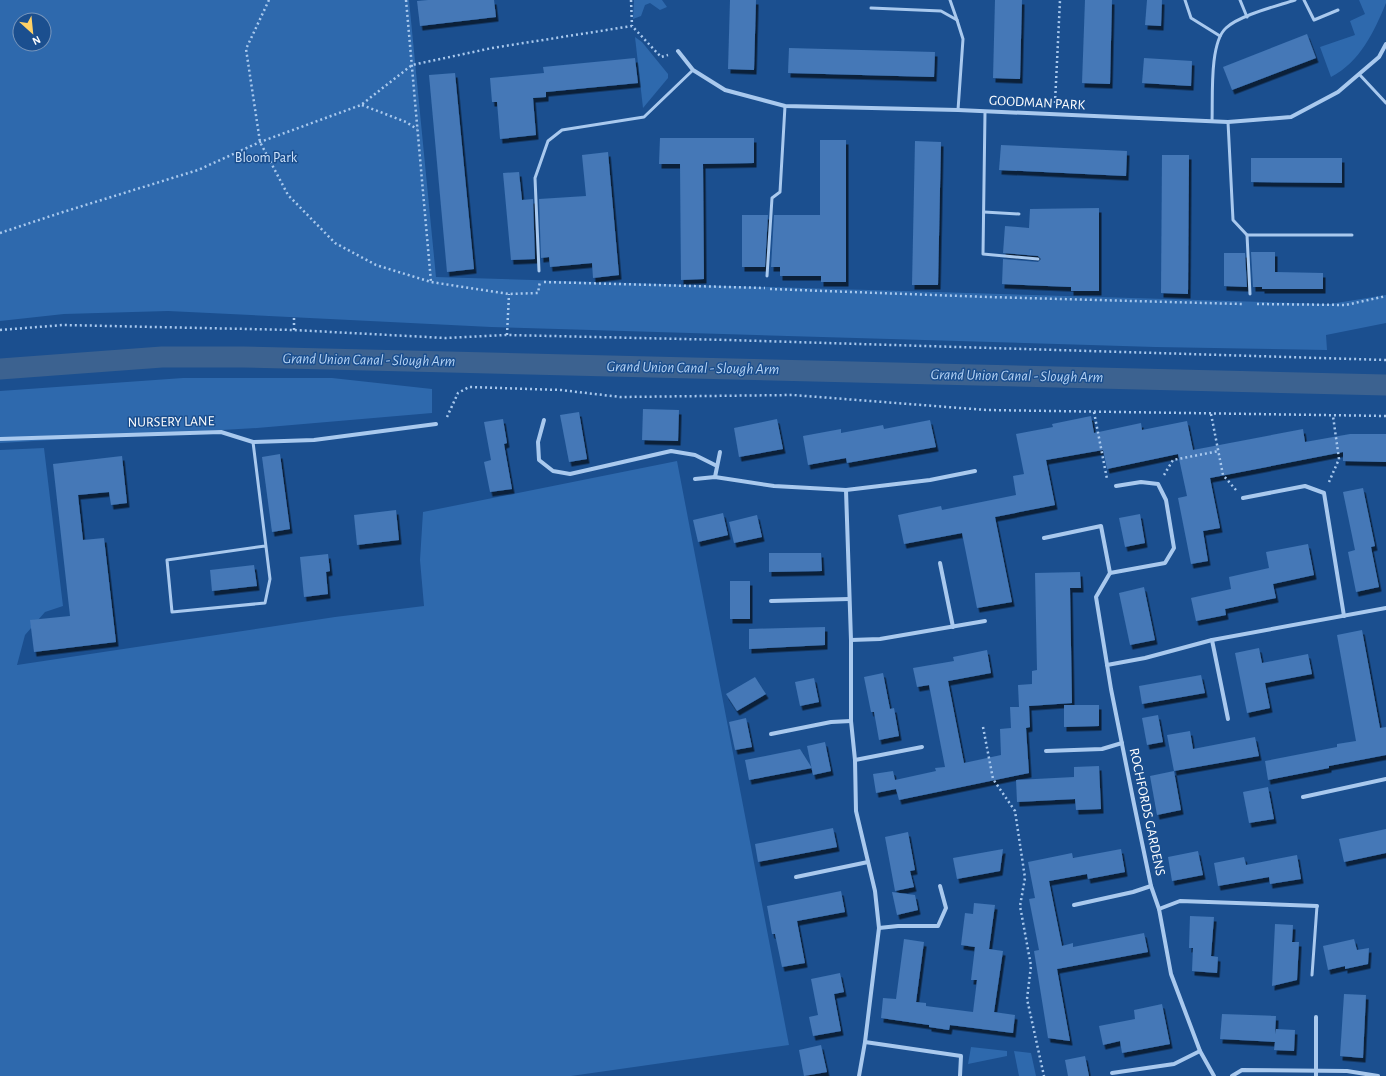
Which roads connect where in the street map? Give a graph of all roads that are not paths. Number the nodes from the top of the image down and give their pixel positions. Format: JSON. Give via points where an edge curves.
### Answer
{"nodes":[{"id":1,"x":950,"y":0,"type":"edge"},
{"id":2,"x":1185,"y":0,"type":"edge"},
{"id":3,"x":1240,"y":0,"type":"edge"},
{"id":4,"x":1295,"y":0,"type":"edge"},
{"id":5,"x":1304,"y":0,"type":"edge"},
{"id":6,"x":871,"y":8,"type":"dead end"},
{"id":7,"x":1338,"y":10,"type":"dead end"},
{"id":8,"x":1247,"y":17,"type":"junction"},
{"id":9,"x":957,"y":20,"type":"junction"},
{"id":10,"x":1220,"y":36,"type":"junction"},
{"id":11,"x":1386,"y":44,"type":"edge"},
{"id":12,"x":678,"y":51,"type":"road end"},
{"id":13,"x":693,"y":70,"type":"junction"},
{"id":14,"x":1359,"y":74,"type":"junction"},
{"id":15,"x":1386,"y":102,"type":"edge"},
{"id":16,"x":785,"y":106,"type":"junction"},
{"id":17,"x":958,"y":110,"type":"junction"},
{"id":18,"x":986,"y":112,"type":"junction"},
{"id":19,"x":1212,"y":122,"type":"junction"},
{"id":20,"x":1228,"y":122,"type":"junction"},
{"id":21,"x":984,"y":212,"type":"junction"},
{"id":22,"x":1019,"y":214,"type":"dead end"},
{"id":23,"x":1247,"y":235,"type":"junction"},
{"id":24,"x":1352,"y":235,"type":"dead end"},
{"id":25,"x":1038,"y":259,"type":"dead end"},
{"id":26,"x":539,"y":271,"type":"road end"},
{"id":27,"x":767,"y":276,"type":"dead end"},
{"id":28,"x":1250,"y":294,"type":"dead end"},
{"id":29,"x":544,"y":420,"type":"dead end"},
{"id":30,"x":436,"y":424,"type":"road end"},
{"id":31,"x":0,"y":439,"type":"edge"},
{"id":32,"x":253,"y":442,"type":"junction"},
{"id":33,"x":720,"y":452,"type":"dead end"},
{"id":34,"x":717,"y":466,"type":"junction"},
{"id":35,"x":975,"y":471,"type":"dead end"},
{"id":36,"x":715,"y":477,"type":"junction"},
{"id":37,"x":695,"y":479,"type":"dead end"},
{"id":38,"x":1116,"y":486,"type":"road end"},
{"id":39,"x":846,"y":490,"type":"junction"},
{"id":40,"x":1243,"y":498,"type":"road end"},
{"id":41,"x":1044,"y":538,"type":"dead end"},
{"id":42,"x":265,"y":546,"type":"junction"},
{"id":43,"x":940,"y":563,"type":"dead end"},
{"id":44,"x":1110,"y":574,"type":"junction"},
{"id":45,"x":849,"y":599,"type":"junction"},
{"id":46,"x":771,"y":601,"type":"dead end"},
{"id":47,"x":1386,"y":608,"type":"edge"},
{"id":48,"x":1344,"y":616,"type":"junction"},
{"id":49,"x":985,"y":621,"type":"dead end"},
{"id":50,"x":953,"y":627,"type":"junction"},
{"id":51,"x":851,"y":640,"type":"junction"},
{"id":52,"x":1212,"y":640,"type":"junction"},
{"id":53,"x":1107,"y":665,"type":"junction"},
{"id":54,"x":1228,"y":719,"type":"dead end"},
{"id":55,"x":851,"y":721,"type":"junction"},
{"id":56,"x":771,"y":734,"type":"dead end"},
{"id":57,"x":1122,"y":744,"type":"junction"},
{"id":58,"x":922,"y":747,"type":"dead end"},
{"id":59,"x":1046,"y":751,"type":"dead end"},
{"id":60,"x":855,"y":760,"type":"junction"},
{"id":61,"x":1386,"y":779,"type":"edge"},
{"id":62,"x":1303,"y":797,"type":"dead end"},
{"id":63,"x":868,"y":862,"type":"junction"},
{"id":64,"x":796,"y":877,"type":"dead end"},
{"id":65,"x":940,"y":886,"type":"dead end"},
{"id":66,"x":1151,"y":886,"type":"junction"},
{"id":67,"x":1074,"y":905,"type":"dead end"},
{"id":68,"x":1317,"y":906,"type":"joint"},
{"id":69,"x":1159,"y":909,"type":"junction"},
{"id":70,"x":879,"y":928,"type":"junction"},
{"id":71,"x":1312,"y":975,"type":"dead end"},
{"id":72,"x":1316,"y":1016,"type":"dead end"},
{"id":73,"x":865,"y":1042,"type":"junction"},
{"id":74,"x":1200,"y":1051,"type":"junction"},
{"id":75,"x":1112,"y":1073,"type":"dead end"},
{"id":76,"x":1316,"y":1074,"type":"edge"},
{"id":77,"x":859,"y":1076,"type":"edge"},
{"id":78,"x":960,"y":1076,"type":"edge"},
{"id":79,"x":1214,"y":1076,"type":"edge"},
{"id":80,"x":1232,"y":1076,"type":"edge"},
{"id":81,"x":1378,"y":1076,"type":"edge"}],
"edges":[{"from":1,"to":9,"type":"lane"},
{"from":2,"to":10,"type":"lane","via":[[1190,18]]},
{"from":3,"to":8,"type":"lane"},
{"from":4,"to":8,"type":"lane"},
{"from":5,"to":7,"type":"lane","via":[[1314,20]]},
{"from":6,"to":9,"type":"lane","via":[[941,11]]},
{"from":8,"to":10,"type":"lane","via":[[1226,28]]},
{"from":9,"to":17,"type":"lane","via":[[963,39]]},
{"from":10,"to":19,"type":"lane","via":[[1216,46]]},
{"from":11,"to":14,"type":"street","name":"GOODMAN PARK","via":[[1379,56]]},
{"from":12,"to":13,"type":"street","name":"GOODMAN PARK"},
{"from":13,"to":16,"type":"street","name":"GOODMAN PARK","via":[[725,90]]},
{"from":13,"to":26,"type":"lane","via":[[644,117],[562,130],[548,141],[535,178]]},
{"from":14,"to":15,"type":"lane"},
{"from":14,"to":20,"type":"street","name":"GOODMAN PARK","via":[[1338,92],[1291,117]]},
{"from":16,"to":17,"type":"street","name":"GOODMAN PARK"},
{"from":16,"to":27,"type":"lane","via":[[780,192],[772,198]]},
{"from":17,"to":18,"type":"street","name":"GOODMAN PARK"},
{"from":18,"to":19,"type":"street","name":"GOODMAN PARK"},
{"from":18,"to":21,"type":"lane"},
{"from":19,"to":20,"type":"street","name":"GOODMAN PARK"},
{"from":20,"to":23,"type":"lane","via":[[1233,220]]},
{"from":21,"to":22,"type":"lane"},
{"from":21,"to":25,"type":"lane","via":[[983,254]]},
{"from":23,"to":24,"type":"lane"},
{"from":23,"to":28,"type":"lane"},
{"from":29,"to":34,"type":"street","via":[[538,442],[539,460],[553,471],[570,474],[670,451],[695,455]]},
{"from":30,"to":32,"type":"street","name":"NURSERY LANE","via":[[314,440]]},
{"from":31,"to":32,"type":"street","name":"NURSERY LANE","via":[[221,432]]},
{"from":32,"to":42,"type":"lane"},
{"from":33,"to":34,"type":"street"},
{"from":34,"to":36,"type":"street"},
{"from":35,"to":39,"type":"street","via":[[930,480]]},
{"from":36,"to":37,"type":"street"},
{"from":36,"to":39,"type":"street","via":[[774,486]]},
{"from":38,"to":44,"type":"street","via":[[1141,482],[1158,484],[1166,500],[1174,548],[1164,563]]},
{"from":39,"to":45,"type":"street"},
{"from":40,"to":48,"type":"street","via":[[1305,486],[1324,493]]},
{"from":41,"to":44,"type":"street","via":[[1101,526]]},
{"from":42,"to":42,"type":"lane","via":[[270,580],[265,603],[172,612],[167,560]]},
{"from":43,"to":50,"type":"street"},
{"from":44,"to":53,"type":"street","name":"ROCHFORDS GARDENS","via":[[1096,597]]},
{"from":45,"to":46,"type":"street"},
{"from":45,"to":51,"type":"street"},
{"from":47,"to":48,"type":"street"},
{"from":48,"to":52,"type":"street"},
{"from":49,"to":50,"type":"street"},
{"from":50,"to":51,"type":"street","via":[[880,639]]},
{"from":51,"to":55,"type":"street"},
{"from":52,"to":53,"type":"street"},
{"from":52,"to":54,"type":"street"},
{"from":53,"to":57,"type":"street","name":"ROCHFORDS GARDENS"},
{"from":55,"to":56,"type":"street","via":[[831,722]]},
{"from":55,"to":60,"type":"street"},
{"from":57,"to":59,"type":"street","name":"ROCHFORDS GARDENS","via":[[1102,749]]},
{"from":57,"to":66,"type":"street","name":"ROCHFORDS GARDENS"},
{"from":58,"to":60,"type":"street"},
{"from":60,"to":63,"type":"street","via":[[856,811]]},
{"from":61,"to":62,"type":"street"},
{"from":63,"to":64,"type":"street"},
{"from":63,"to":70,"type":"street","via":[[875,891]]},
{"from":65,"to":70,"type":"street","via":[[946,908],[938,926]]},
{"from":66,"to":67,"type":"street","name":"ROCHFORDS GARDENS"},
{"from":66,"to":69,"type":"street","name":"ROCHFORDS GARDENS"},
{"from":68,"to":69,"type":"street","via":[[1180,900]]},
{"from":68,"to":71,"type":"lane"},
{"from":69,"to":74,"type":"street","name":"ROCHFORDS GARDENS","via":[[1172,974]]},
{"from":70,"to":73,"type":"street"},
{"from":72,"to":76,"type":"street"},
{"from":73,"to":77,"type":"street"},
{"from":73,"to":78,"type":"street","via":[[961,1056]]},
{"from":74,"to":75,"type":"street","via":[[1174,1064]]},
{"from":74,"to":79,"type":"street","name":"ROCHFORDS GARDENS"},
{"from":76,"to":80,"type":"street","via":[[1242,1070]]},
{"from":76,"to":81,"type":"street","via":[[1347,1071]]}]}
